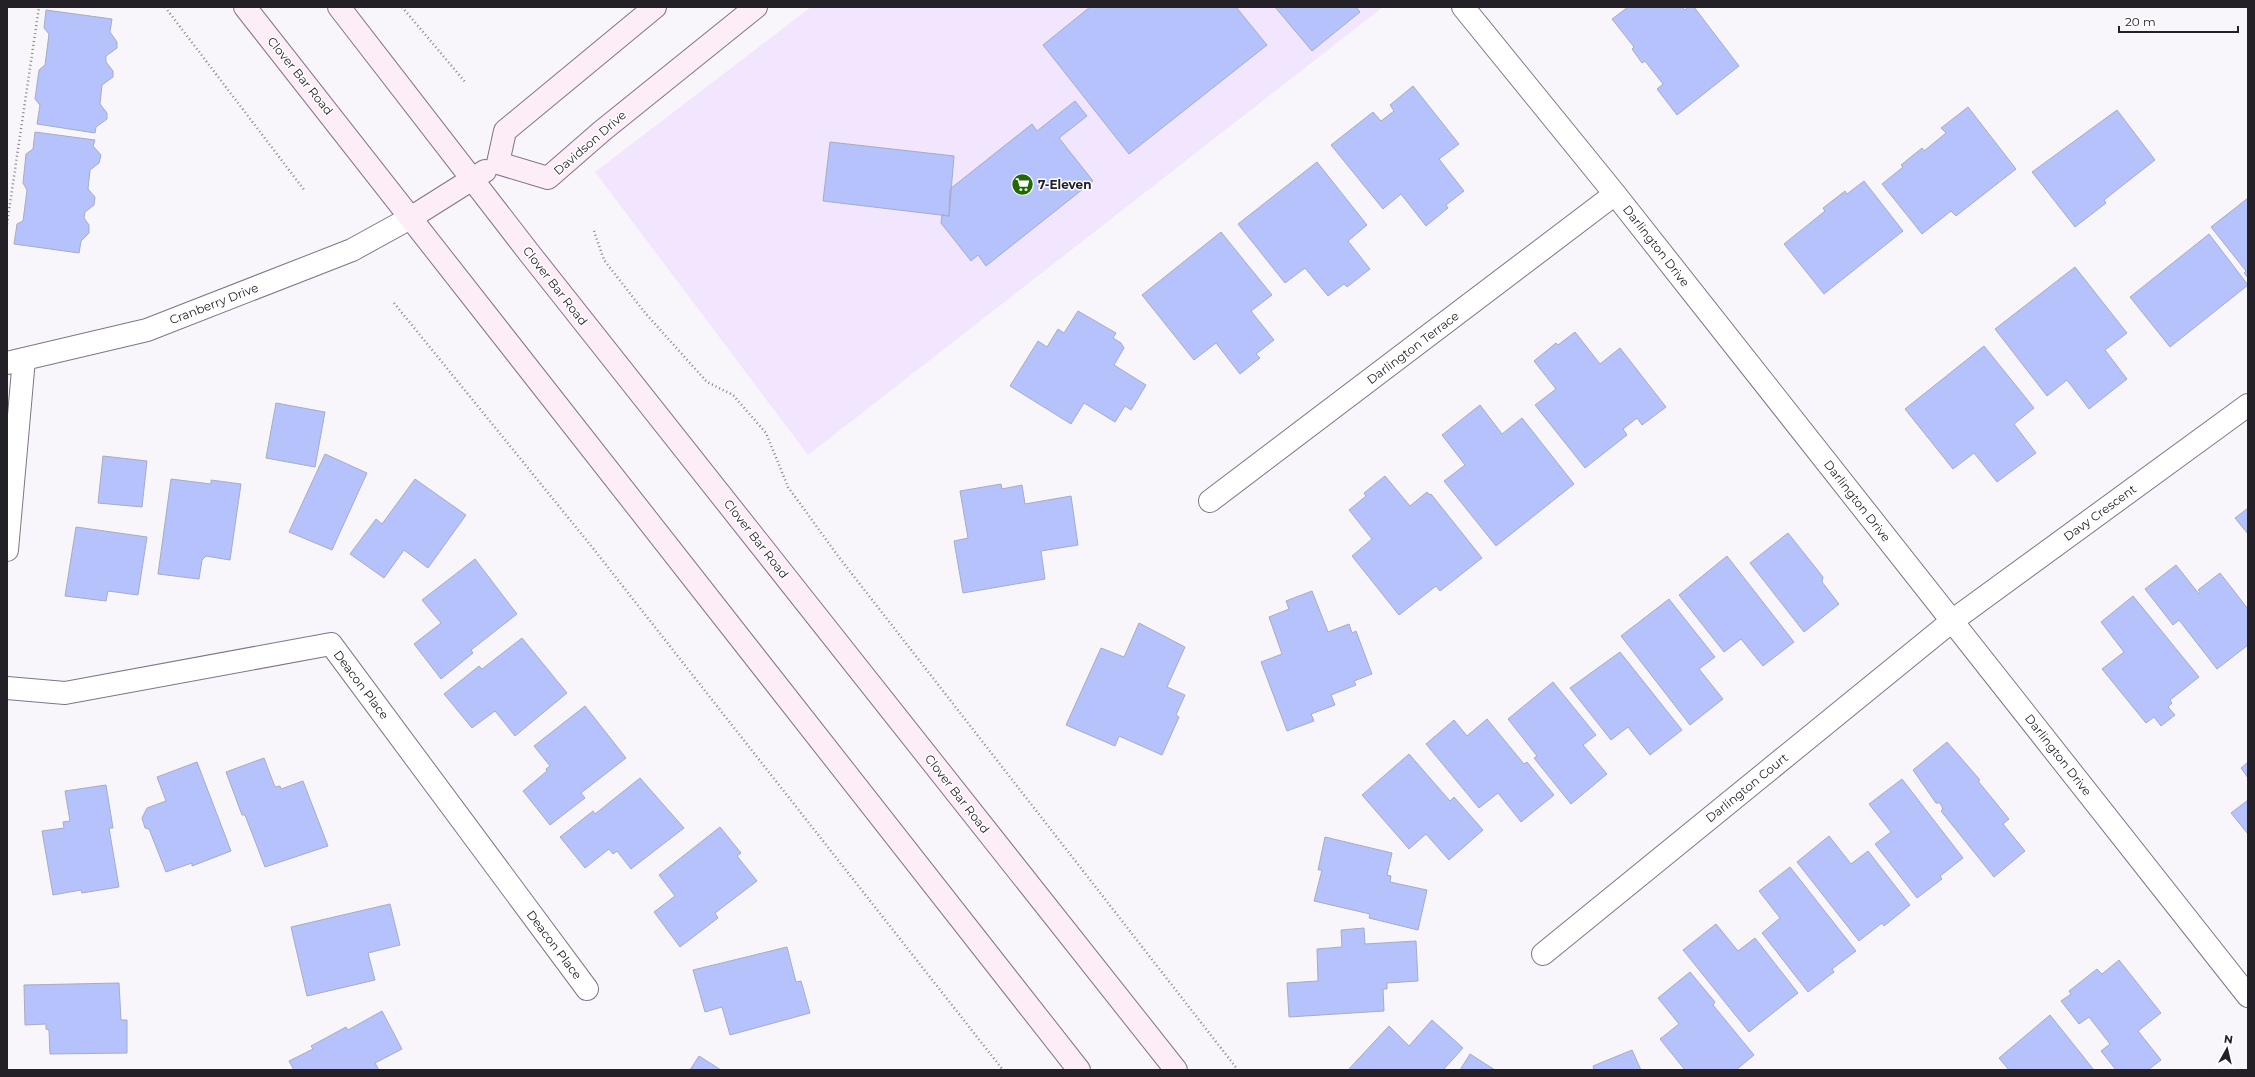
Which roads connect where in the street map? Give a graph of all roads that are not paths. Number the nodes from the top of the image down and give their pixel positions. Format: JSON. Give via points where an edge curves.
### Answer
{"nodes":[{"id":1,"x":245,"y":7,"type":"edge"},
{"id":2,"x":339,"y":7,"type":"edge"},
{"id":3,"x":655,"y":7,"type":"edge"},
{"id":4,"x":756,"y":7,"type":"edge"},
{"id":5,"x":1463,"y":7,"type":"edge"},
{"id":6,"x":498,"y":163,"type":"junction"},
{"id":7,"x":473,"y":180,"type":"junction"},
{"id":8,"x":1615,"y":194,"type":"junction"},
{"id":9,"x":412,"y":217,"type":"junction"},
{"id":10,"x":16,"y":361,"type":"edge"},
{"id":11,"x":2248,"y":405,"type":"edge"},
{"id":12,"x":1210,"y":501,"type":"dead end"},
{"id":13,"x":7,"y":550,"type":"edge"},
{"id":14,"x":1952,"y":621,"type":"junction"},
{"id":15,"x":7,"y":688,"type":"edge"},
{"id":16,"x":1543,"y":954,"type":"dead end"},
{"id":17,"x":587,"y":989,"type":"dead end"},
{"id":18,"x":2248,"y":996,"type":"edge"},
{"id":19,"x":1079,"y":1070,"type":"edge"},
{"id":20,"x":1176,"y":1070,"type":"edge"}],
"edges":[{"from":1,"to":9,"type":"main road","name":"Clover Bar Road"},
{"from":2,"to":7,"type":"main road","name":"Clover Bar Road"},
{"from":3,"to":6,"type":"main road","via":[[505,131]]},
{"from":4,"to":6,"type":"main road","name":"Davidson Drive","via":[[602,131],[548,178]]},
{"from":5,"to":8,"type":"street","name":"Darlington Drive"},
{"from":6,"to":7,"type":"main road"},
{"from":7,"to":9,"type":"main road"},
{"from":7,"to":20,"type":"main road","name":"Clover Bar Road"},
{"from":8,"to":12,"type":"street","name":"Darlington Terrace"},
{"from":8,"to":14,"type":"street","name":"Darlington Drive"},
{"from":9,"to":10,"type":"street","name":"Cranberry Drive","via":[[352,250],[147,330]]},
{"from":9,"to":19,"type":"main road","name":"Clover Bar Road"},
{"from":10,"to":13,"type":"street"},
{"from":11,"to":14,"type":"street","name":"Davy Crescent"},
{"from":14,"to":16,"type":"street","name":"Darlington Court"},
{"from":14,"to":18,"type":"street","name":"Darlington Drive"},
{"from":15,"to":17,"type":"street","name":"Deacon Place","via":[[65,693],[330,644]]}]}
